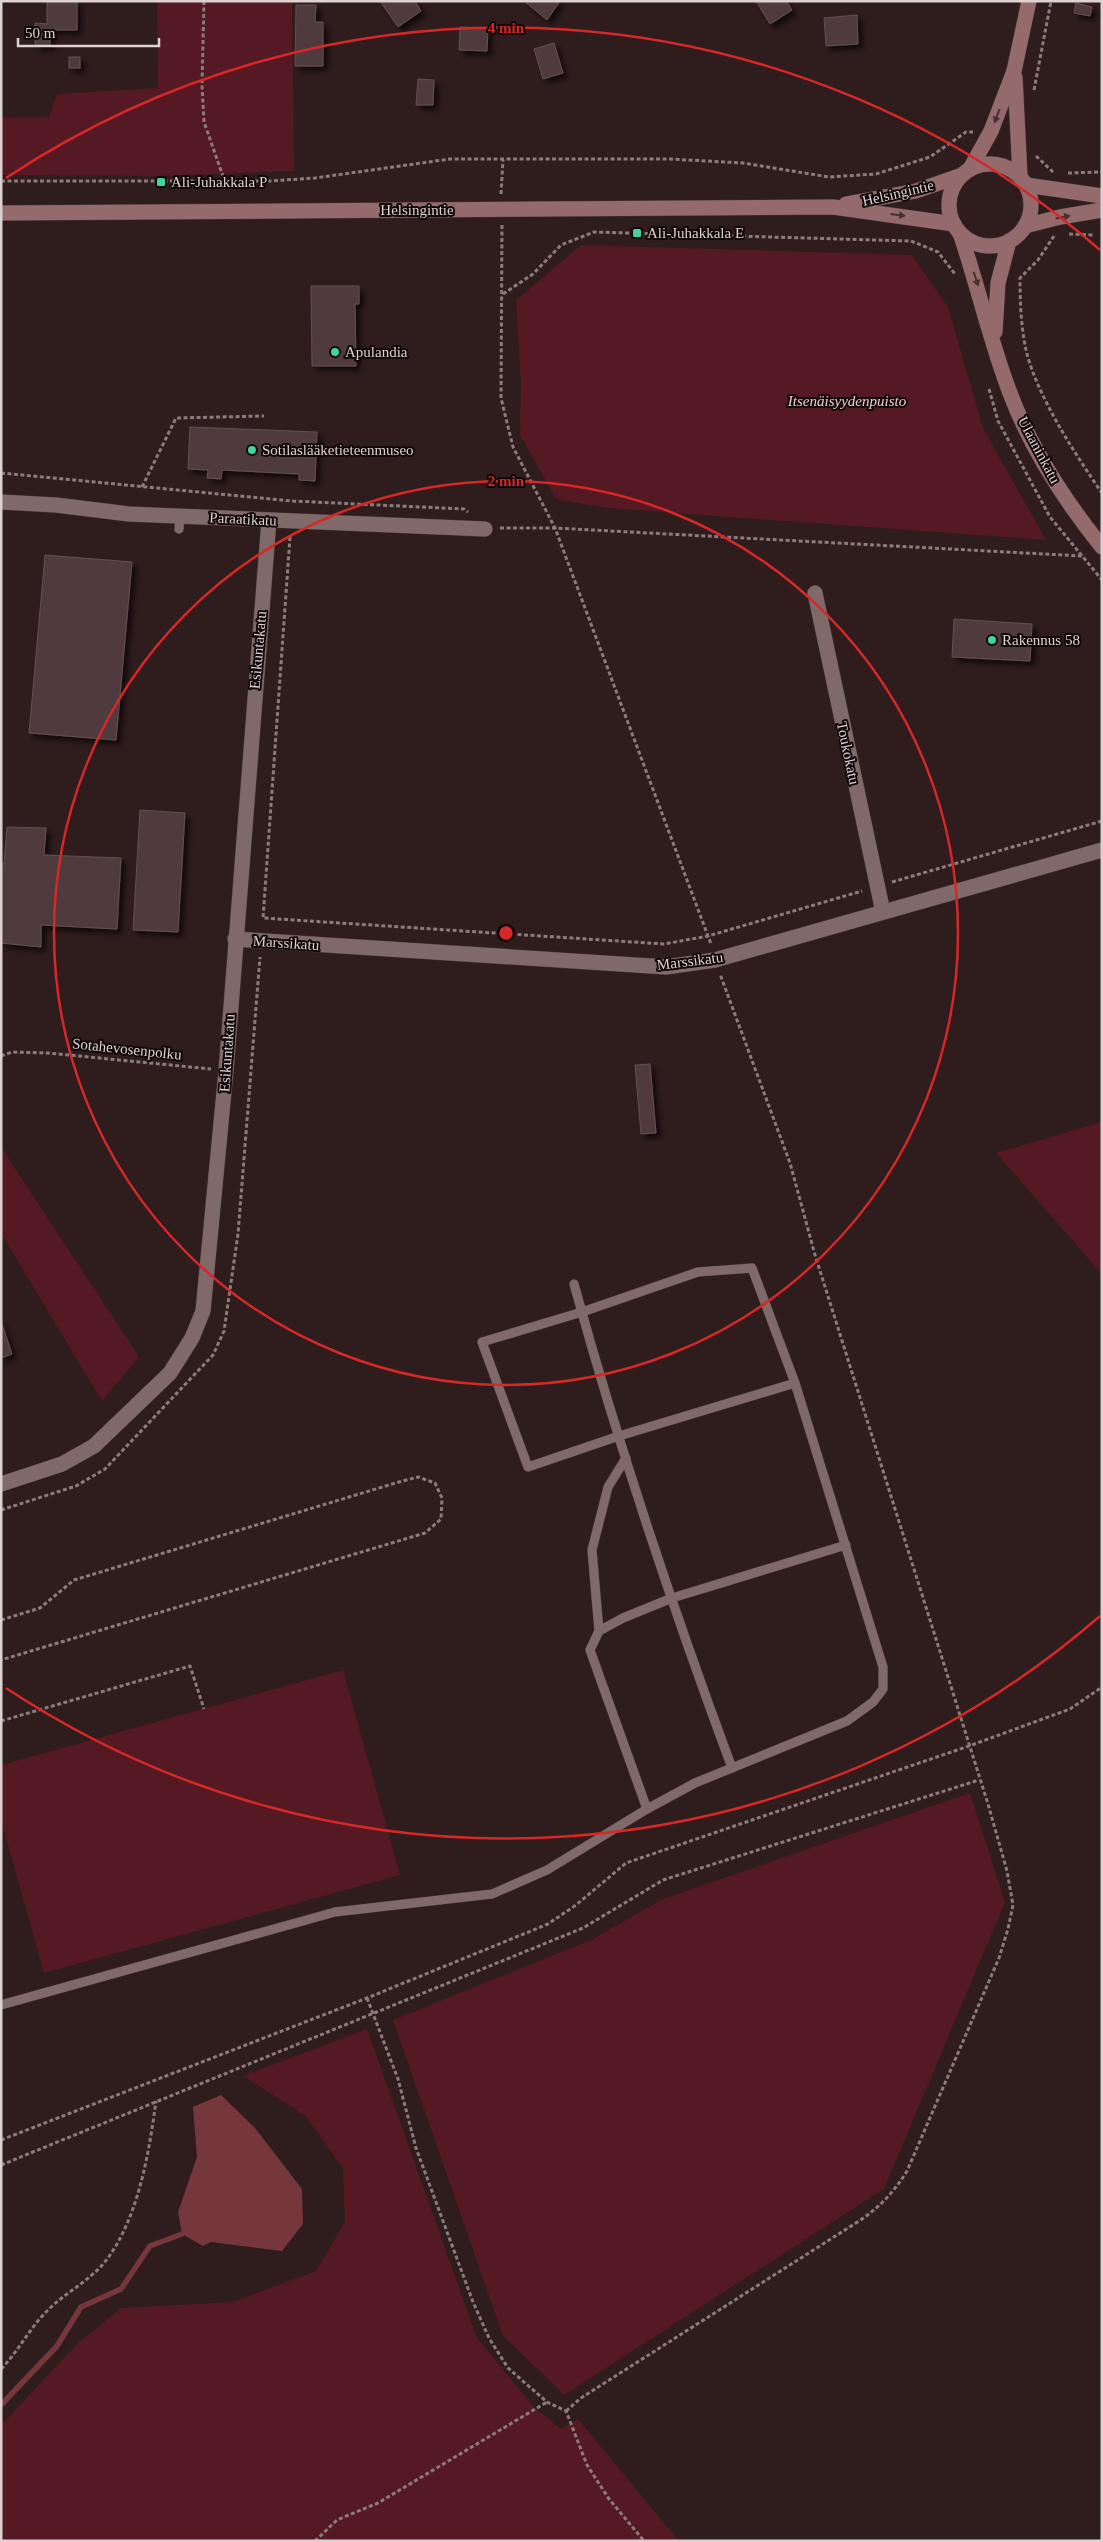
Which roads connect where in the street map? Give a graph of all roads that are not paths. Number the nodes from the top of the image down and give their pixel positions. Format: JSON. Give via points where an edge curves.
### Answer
{"nodes":[{"id":1,"x":1029,"y":1,"type":"edge"},
{"id":2,"x":1014,"y":71,"type":"junction"},
{"id":3,"x":966,"y":172,"type":"junction"},
{"id":4,"x":1023,"y":181,"type":"junction"},
{"id":5,"x":1102,"y":196,"type":"edge"},
{"id":6,"x":833,"y":207,"type":"junction"},
{"id":7,"x":1102,"y":210,"type":"edge"},
{"id":8,"x":1,"y":213,"type":"edge"},
{"id":9,"x":1025,"y":226,"type":"junction"},
{"id":10,"x":957,"y":228,"type":"junction"},
{"id":11,"x":1010,"y":241,"type":"junction"},
{"id":12,"x":995,"y":344,"type":"junction"},
{"id":13,"x":1,"y":502,"type":"edge"},
{"id":14,"x":269,"y":520,"type":"junction"},
{"id":15,"x":485,"y":528,"type":"road end"},
{"id":16,"x":1102,"y":547,"type":"edge"},
{"id":17,"x":815,"y":593,"type":"dead end"},
{"id":18,"x":1102,"y":850,"type":"edge"},
{"id":19,"x":884,"y":912,"type":"junction"},
{"id":20,"x":235,"y":939,"type":"junction"},
{"id":21,"x":574,"y":1284,"type":"dead end"},
{"id":22,"x":582,"y":1312,"type":"junction"},
{"id":23,"x":795,"y":1383,"type":"junction"},
{"id":24,"x":619,"y":1436,"type":"junction"},
{"id":25,"x":626,"y":1458,"type":"junction"},
{"id":26,"x":1,"y":1484,"type":"edge"},
{"id":27,"x":846,"y":1546,"type":"junction"},
{"id":28,"x":672,"y":1598,"type":"junction"},
{"id":29,"x":599,"y":1631,"type":"junction"},
{"id":30,"x":732,"y":1768,"type":"junction"},
{"id":31,"x":647,"y":1809,"type":"junction"},
{"id":32,"x":1,"y":2005,"type":"edge"}],
"edges":[{"from":1,"to":2,"type":"main road"},
{"from":2,"to":3,"type":"main road","one_way":true,"via":[[991,131]]},
{"from":2,"to":4,"type":"main road"},
{"from":3,"to":4,"type":"main road","via":[[980,165],[1002,165]]},
{"from":3,"to":6,"type":"main road","name":"Helsingintie","via":[[916,191]]},
{"from":3,"to":10,"type":"main road","via":[[951,193],[950,214]]},
{"from":4,"to":5,"type":"main road"},
{"from":4,"to":9,"type":"main road","via":[[1031,206]]},
{"from":6,"to":8,"type":"main road","name":"Helsingintie"},
{"from":6,"to":10,"type":"main road","name":"Helsingintie","one_way":true},
{"from":9,"to":7,"type":"main road","one_way":true},
{"from":9,"to":11,"type":"main road"},
{"from":10,"to":11,"type":"main road","via":[[968,240],[989,246]]},
{"from":10,"to":12,"type":"main road","name":"Ulaaninkatu","one_way":true},
{"from":11,"to":12,"type":"main road","name":"Ulaaninkatu","via":[[998,282]]},
{"from":12,"to":16,"type":"main road","name":"Ulaaninkatu","via":[[1010,394],[1037,452],[1076,516]]},
{"from":13,"to":14,"type":"street","name":"Paraatikatu","via":[[179,522]]},
{"from":14,"to":15,"type":"street","name":"Paraatikatu"},
{"from":14,"to":20,"type":"street","name":"Esikuntakatu"},
{"from":17,"to":19,"type":"street","name":"Toukokatu"},
{"from":18,"to":19,"type":"street","name":"Marssikatu"},
{"from":19,"to":20,"type":"street","name":"Marssikatu","via":[[715,960],[666,967]]},
{"from":20,"to":26,"type":"street","name":"Esikuntakatu","via":[[203,1312],[192,1338],[170,1373],[94,1446],[62,1464]]},
{"from":21,"to":22,"type":"lane"},
{"from":22,"to":23,"type":"lane","via":[[698,1272],[752,1268]]},
{"from":22,"to":24,"type":"lane"},
{"from":22,"to":24,"type":"lane","via":[[482,1342],[528,1467]]},
{"from":23,"to":24,"type":"lane"},
{"from":23,"to":27,"type":"lane"},
{"from":24,"to":25,"type":"lane"},
{"from":25,"to":28,"type":"lane"},
{"from":25,"to":29,"type":"lane","via":[[608,1487],[592,1550]]},
{"from":27,"to":28,"type":"lane"},
{"from":27,"to":30,"type":"lane","via":[[883,1667],[883,1689],[873,1702],[847,1721]]},
{"from":28,"to":29,"type":"lane"},
{"from":28,"to":30,"type":"lane"},
{"from":29,"to":31,"type":"lane","via":[[590,1650]]},
{"from":30,"to":31,"type":"lane","via":[[695,1783]]},
{"from":31,"to":32,"type":"lane","via":[[547,1870],[492,1894],[335,1912]]}]}
